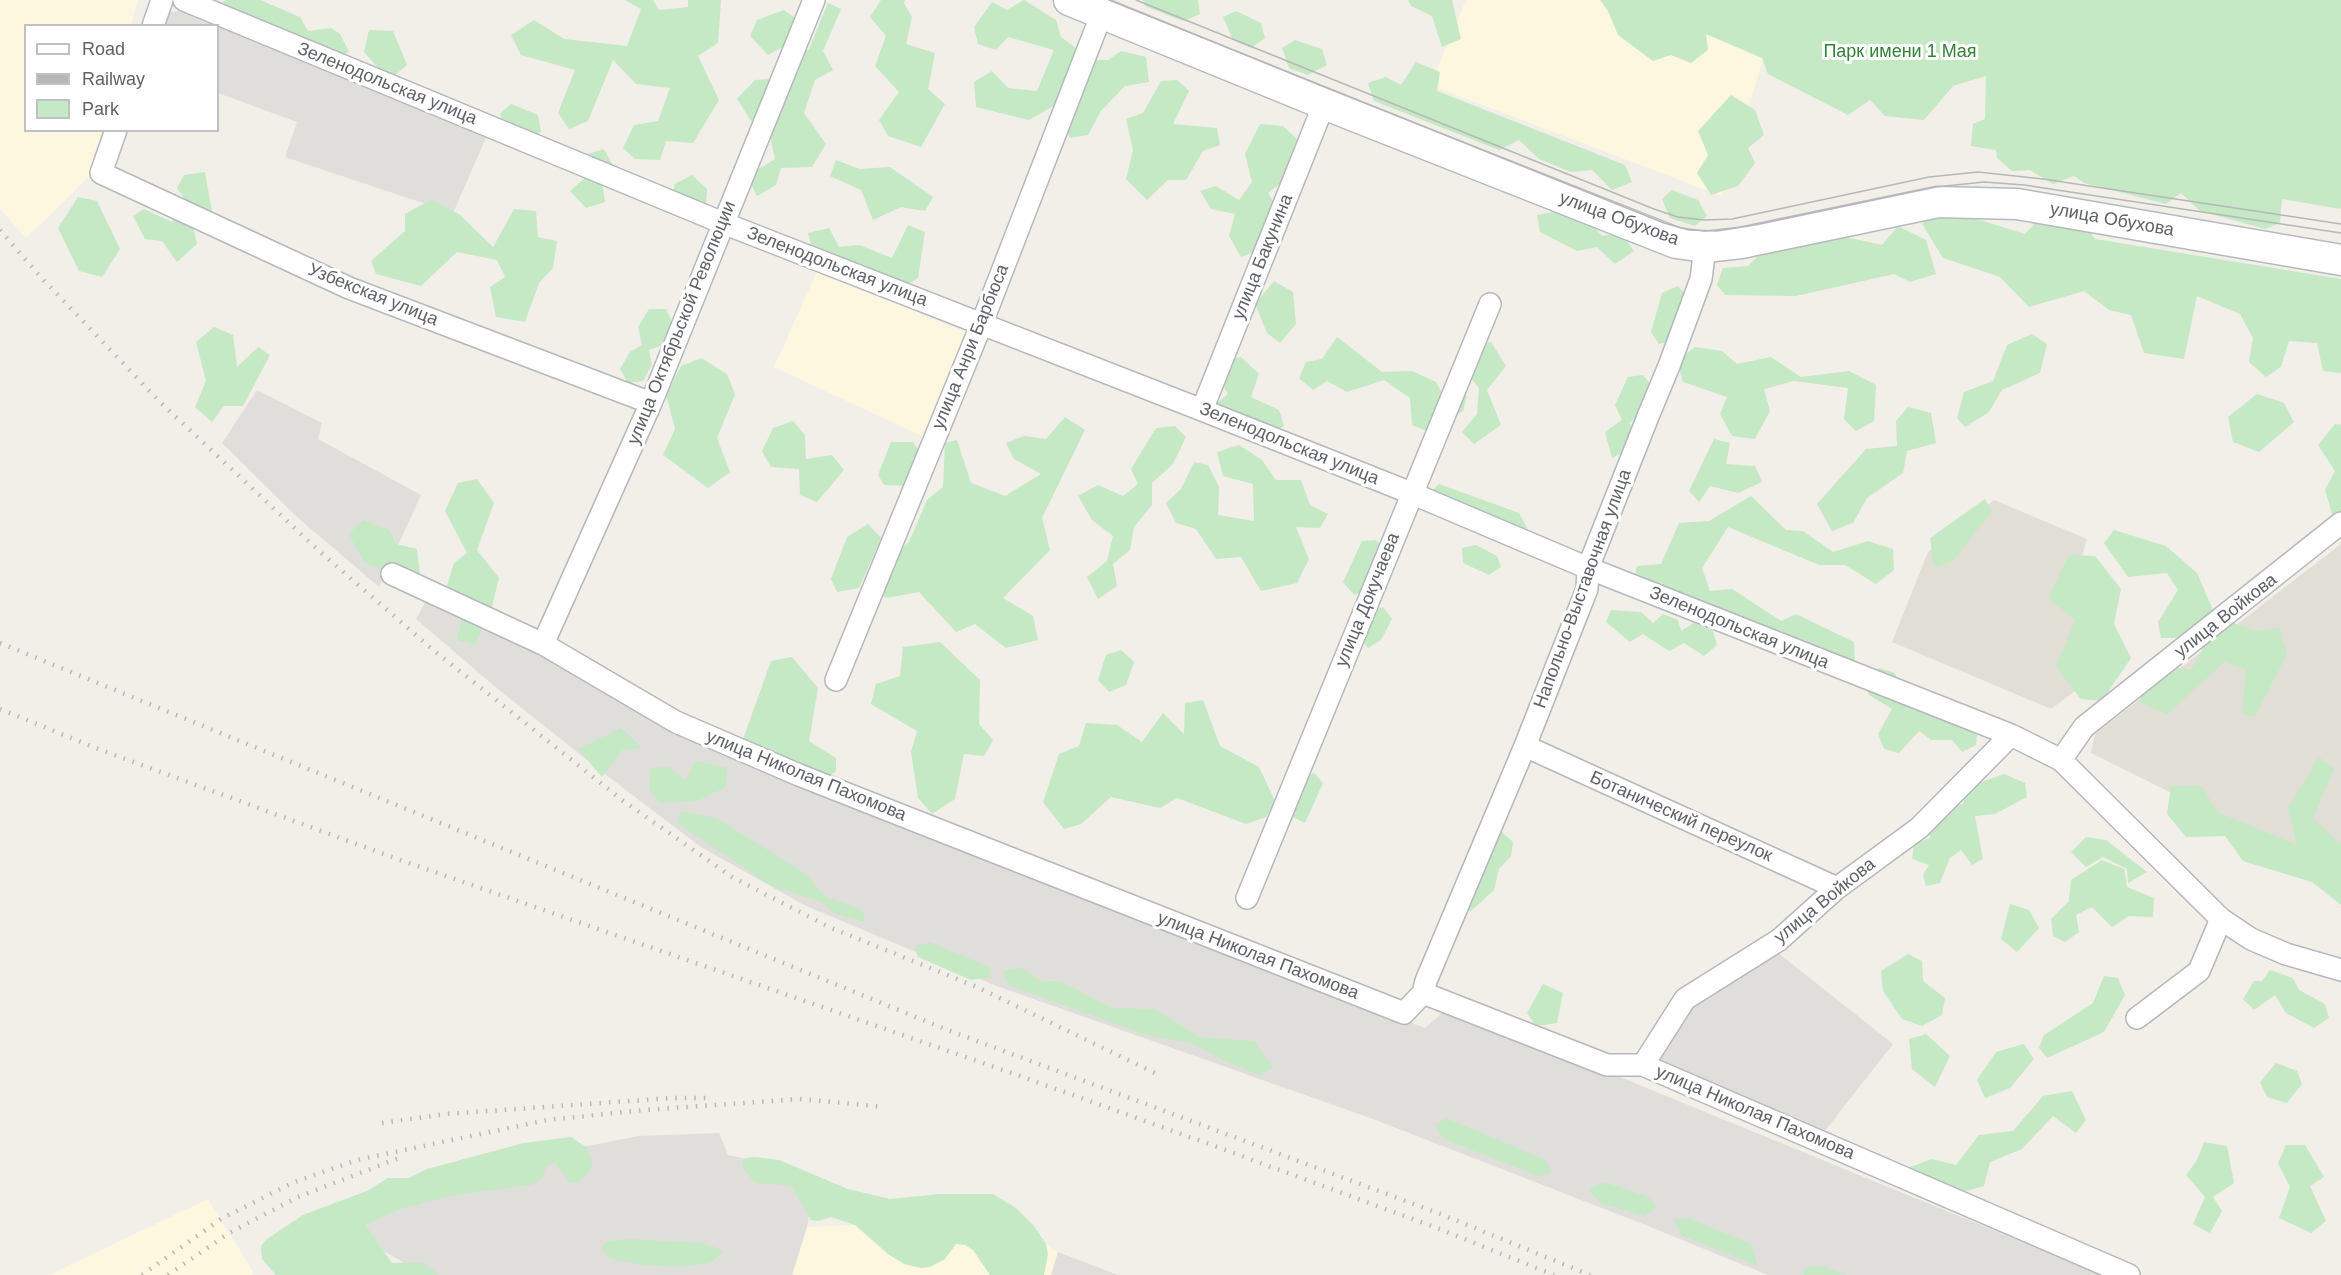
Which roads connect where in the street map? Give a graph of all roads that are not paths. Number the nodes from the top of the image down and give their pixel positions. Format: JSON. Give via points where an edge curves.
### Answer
{"nodes":[{"id":1,"x":162,"y":0,"type":"edge"},
{"id":2,"x":184,"y":0,"type":"edge"},
{"id":3,"x":814,"y":0,"type":"edge"},
{"id":4,"x":1069,"y":0,"type":"edge"},
{"id":5,"x":1102,"y":13,"type":"junction"},
{"id":6,"x":154,"y":24,"type":"edge"},
{"id":7,"x":1324,"y":104,"type":"junction"},
{"id":8,"x":115,"y":132,"type":"edge"},
{"id":9,"x":723,"y":223,"type":"junction"},
{"id":10,"x":1705,"y":247,"type":"junction"},
{"id":11,"x":2341,"y":260,"type":"edge"},
{"id":12,"x":1490,"y":304,"type":"dead end"},
{"id":13,"x":982,"y":323,"type":"junction"},
{"id":14,"x":651,"y":403,"type":"junction"},
{"id":15,"x":1202,"y":410,"type":"junction"},
{"id":16,"x":1411,"y":493,"type":"junction"},
{"id":17,"x":2341,"y":523,"type":"edge"},
{"id":18,"x":1588,"y":568,"type":"junction"},
{"id":19,"x":392,"y":574,"type":"dead end"},
{"id":20,"x":543,"y":644,"type":"junction"},
{"id":21,"x":836,"y":680,"type":"dead end"},
{"id":22,"x":2011,"y":735,"type":"junction"},
{"id":23,"x":1525,"y":746,"type":"junction"},
{"id":24,"x":2061,"y":760,"type":"junction"},
{"id":25,"x":1837,"y":888,"type":"junction"},
{"id":26,"x":1247,"y":898,"type":"dead end"},
{"id":27,"x":2221,"y":919,"type":"junction"},
{"id":28,"x":2341,"y":970,"type":"edge"},
{"id":29,"x":1423,"y":993,"type":"junction"},
{"id":30,"x":2137,"y":1018,"type":"dead end"},
{"id":31,"x":1643,"y":1065,"type":"junction"},
{"id":32,"x":2129,"y":1275,"type":"edge"}],
"edges":[{"from":1,"to":6,"type":"street"},
{"from":2,"to":9,"type":"street","name":"Зеленодольская улица"},
{"from":3,"to":9,"type":"street","name":"улица Октябрьской Революции"},
{"from":4,"to":5,"type":"street","name":"улица Обухова"},
{"from":5,"to":7,"type":"street","name":"улица Обухова"},
{"from":5,"to":13,"type":"street","name":"улица Анри Барбюса"},
{"from":7,"to":10,"type":"street","name":"улица Обухова","via":[[1676,243]]},
{"from":7,"to":15,"type":"street","name":"улица Бакунина"},
{"from":8,"to":14,"type":"street","name":"Узбекская улица","via":[[101,173],[349,288]]},
{"from":9,"to":13,"type":"street","name":"Зеленодольская улица"},
{"from":9,"to":14,"type":"street","name":"улица Октябрьской Революции"},
{"from":10,"to":11,"type":"street","name":"улица Обухова","via":[[1938,202],[2017,204]]},
{"from":10,"to":18,"type":"street","name":"Напольно-Выставочная улица","via":[[1701,279],[1670,366]]},
{"from":12,"to":16,"type":"street","name":"улица Докучаева"},
{"from":13,"to":15,"type":"street","name":"Зеленодольская улица"},
{"from":13,"to":21,"type":"street","name":"улица Анри Барбюса"},
{"from":14,"to":20,"type":"street","name":"улица Октябрьской Революции"},
{"from":15,"to":16,"type":"street","name":"Зеленодольская улица"},
{"from":16,"to":18,"type":"street","name":"Зеленодольская улица"},
{"from":16,"to":26,"type":"street","name":"улица Докучаева"},
{"from":17,"to":24,"type":"street","name":"улица Войкова","via":[[2084,727]]},
{"from":18,"to":22,"type":"street","name":"Зеленодольская улица"},
{"from":18,"to":23,"type":"street","name":"Напольно-Выставочная улица","via":[[1587,589]]},
{"from":19,"to":20,"type":"street","name":"улица Николая Пахомова"},
{"from":20,"to":29,"type":"street","name":"улица Николая Пахомова","via":[[676,722],[1262,959],[1404,1014]]},
{"from":22,"to":24,"type":"street","name":"Зеленодольская улица"},
{"from":22,"to":25,"type":"street","name":"улица Войкова","via":[[1919,828]]},
{"from":23,"to":25,"type":"street","name":"Ботанический переулок"},
{"from":23,"to":29,"type":"street","name":"Напольно-Выставочная улица"},
{"from":24,"to":27,"type":"street","name":"Зеленодольская улица"},
{"from":25,"to":31,"type":"street","name":"улица Войкова","via":[[1779,940],[1685,999]]},
{"from":27,"to":28,"type":"street","name":"Зеленодольская улица","via":[[2268,947]]},
{"from":27,"to":30,"type":"street","via":[[2199,970]]},
{"from":29,"to":31,"type":"street","name":"улица Николая Пахомова","via":[[1607,1065]]},
{"from":31,"to":32,"type":"street","name":"улица Николая Пахомова"}]}
